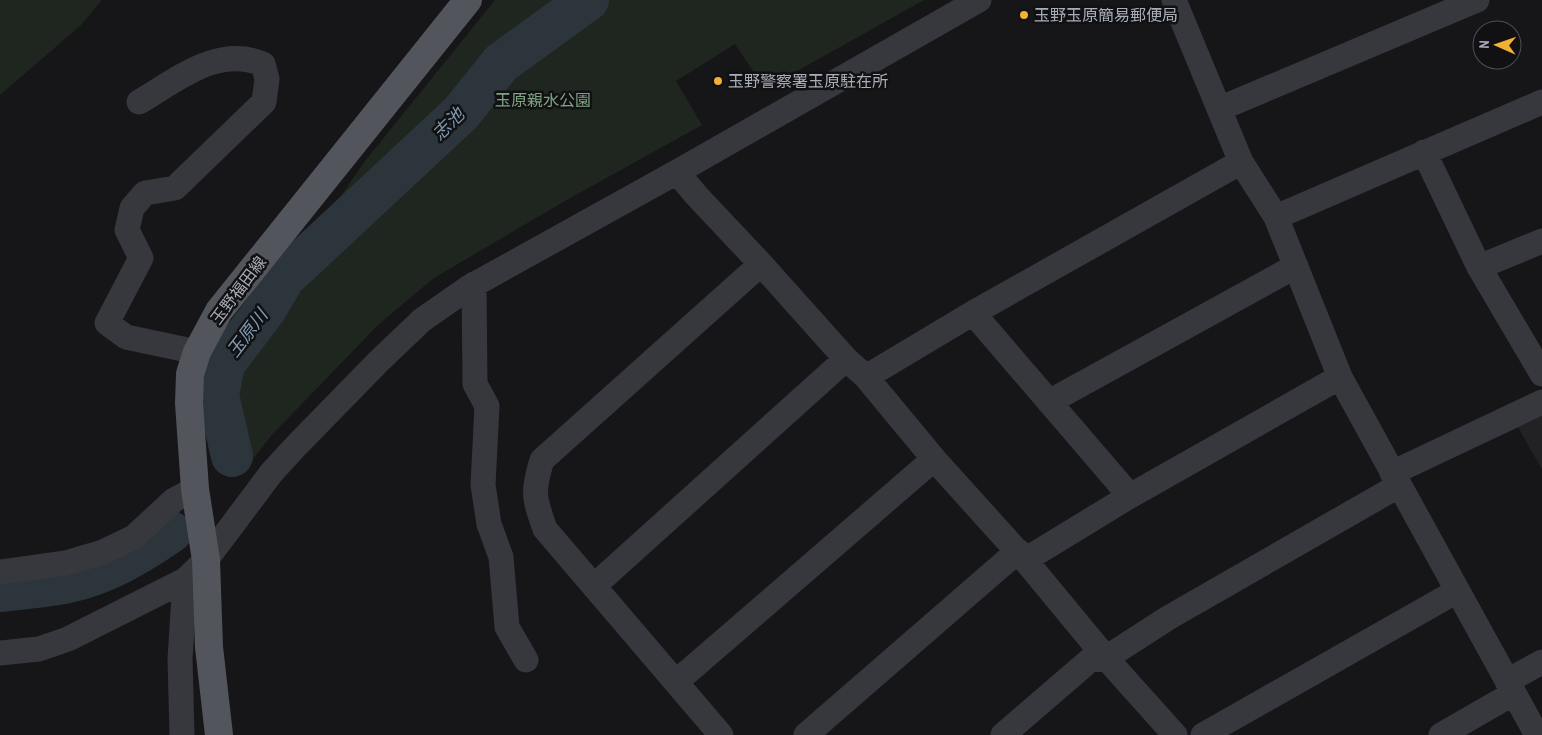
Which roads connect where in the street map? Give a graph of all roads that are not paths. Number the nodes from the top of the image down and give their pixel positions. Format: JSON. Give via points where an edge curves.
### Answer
{"nodes":[{"id":1,"x":468,"y":0,"type":"edge"},
{"id":2,"x":979,"y":0,"type":"edge"},
{"id":3,"x":1174,"y":0,"type":"edge"},
{"id":4,"x":1477,"y":0,"type":"edge"},
{"id":5,"x":139,"y":102,"type":"dead end"},
{"id":6,"x":1542,"y":102,"type":"edge"},
{"id":7,"x":1219,"y":109,"type":"junction"},
{"id":8,"x":1424,"y":152,"type":"junction"},
{"id":9,"x":1241,"y":162,"type":"junction"},
{"id":10,"x":677,"y":172,"type":"junction"},
{"id":11,"x":1276,"y":217,"type":"junction"},
{"id":12,"x":1542,"y":241,"type":"edge"},
{"id":13,"x":761,"y":264,"type":"junction"},
{"id":14,"x":1296,"y":266,"type":"junction"},
{"id":15,"x":1479,"y":267,"type":"junction"},
{"id":16,"x":474,"y":284,"type":"junction"},
{"id":17,"x":972,"y":313,"type":"junction"},
{"id":18,"x":196,"y":352,"type":"junction"},
{"id":19,"x":846,"y":359,"type":"junction"},
{"id":20,"x":1542,"y":374,"type":"edge"},
{"id":21,"x":866,"y":377,"type":"junction"},
{"id":22,"x":1340,"y":377,"type":"junction"},
{"id":23,"x":1050,"y":402,"type":"junction"},
{"id":24,"x":1542,"y":402,"type":"edge"},
{"id":25,"x":934,"y":459,"type":"junction"},
{"id":26,"x":1395,"y":479,"type":"junction"},
{"id":27,"x":195,"y":489,"type":"junction"},
{"id":28,"x":1130,"y":496,"type":"junction"},
{"id":29,"x":1021,"y":555,"type":"junction"},
{"id":30,"x":206,"y":560,"type":"junction"},
{"id":31,"x":0,"y":572,"type":"edge"},
{"id":32,"x":186,"y":580,"type":"junction"},
{"id":33,"x":594,"y":586,"type":"junction"},
{"id":34,"x":1457,"y":591,"type":"junction"},
{"id":35,"x":0,"y":653,"type":"edge"},
{"id":36,"x":1106,"y":658,"type":"junction"},
{"id":37,"x":526,"y":660,"type":"dead end"},
{"id":38,"x":1542,"y":662,"type":"edge"},
{"id":39,"x":676,"y":682,"type":"junction"},
{"id":40,"x":1510,"y":687,"type":"junction"},
{"id":41,"x":182,"y":735,"type":"edge"},
{"id":42,"x":219,"y":735,"type":"edge"},
{"id":43,"x":721,"y":735,"type":"edge"},
{"id":44,"x":806,"y":735,"type":"edge"},
{"id":45,"x":1003,"y":735,"type":"edge"},
{"id":46,"x":1176,"y":735,"type":"edge"},
{"id":47,"x":1203,"y":735,"type":"edge"},
{"id":48,"x":1441,"y":735,"type":"edge"},
{"id":49,"x":1537,"y":735,"type":"edge"}],
"edges":[{"from":1,"to":18,"type":"main road","name":"玉野福田線","via":[[219,311]]},
{"from":2,"to":10,"type":"street"},
{"from":3,"to":7,"type":"street"},
{"from":4,"to":7,"type":"street"},
{"from":5,"to":18,"type":"street","via":[[205,63],[230,57],[250,58],[263,64],[266,79],[264,102],[175,188],[145,192],[132,208],[128,230],[141,258],[107,324],[126,337]]},
{"from":6,"to":8,"type":"street"},
{"from":7,"to":9,"type":"street"},
{"from":8,"to":11,"type":"street"},
{"from":8,"to":15,"type":"street"},
{"from":9,"to":11,"type":"street"},
{"from":9,"to":17,"type":"street"},
{"from":10,"to":13,"type":"street"},
{"from":10,"to":16,"type":"street"},
{"from":11,"to":14,"type":"street"},
{"from":12,"to":15,"type":"street"},
{"from":13,"to":19,"type":"street"},
{"from":13,"to":33,"type":"street","via":[[542,460],[535,482],[536,504],[545,529]]},
{"from":14,"to":22,"type":"street"},
{"from":14,"to":23,"type":"street"},
{"from":15,"to":20,"type":"street"},
{"from":16,"to":30,"type":"street","via":[[422,320],[378,362],[272,472]]},
{"from":16,"to":37,"type":"street","via":[[475,384],[487,406],[483,485],[489,524],[501,557],[507,627]]},
{"from":17,"to":21,"type":"street"},
{"from":17,"to":23,"type":"street"},
{"from":18,"to":27,"type":"main road","name":"玉野福田線","via":[[190,374],[188,403]]},
{"from":19,"to":21,"type":"street"},
{"from":19,"to":33,"type":"street"},
{"from":21,"to":25,"type":"street"},
{"from":22,"to":26,"type":"street"},
{"from":22,"to":28,"type":"street"},
{"from":23,"to":28,"type":"street"},
{"from":24,"to":26,"type":"street"},
{"from":25,"to":29,"type":"street"},
{"from":25,"to":39,"type":"street"},
{"from":26,"to":34,"type":"street"},
{"from":26,"to":36,"type":"street"},
{"from":27,"to":30,"type":"main road","name":"玉野福田線"},
{"from":27,"to":31,"type":"street","via":[[174,500],[134,537],[103,552],[66,564]]},
{"from":28,"to":29,"type":"street"},
{"from":29,"to":36,"type":"street"},
{"from":29,"to":44,"type":"street"},
{"from":30,"to":32,"type":"street"},
{"from":30,"to":42,"type":"main road","name":"玉野福田線","via":[[209,647]]},
{"from":32,"to":35,"type":"street","via":[[68,639],[40,649]]},
{"from":32,"to":41,"type":"street","via":[[180,659]]},
{"from":33,"to":39,"type":"street"},
{"from":34,"to":40,"type":"street"},
{"from":34,"to":47,"type":"street"},
{"from":36,"to":45,"type":"street","via":[[1090,660]]},
{"from":36,"to":46,"type":"street"},
{"from":38,"to":40,"type":"street"},
{"from":39,"to":43,"type":"street"},
{"from":40,"to":48,"type":"street"},
{"from":40,"to":49,"type":"street"}]}
